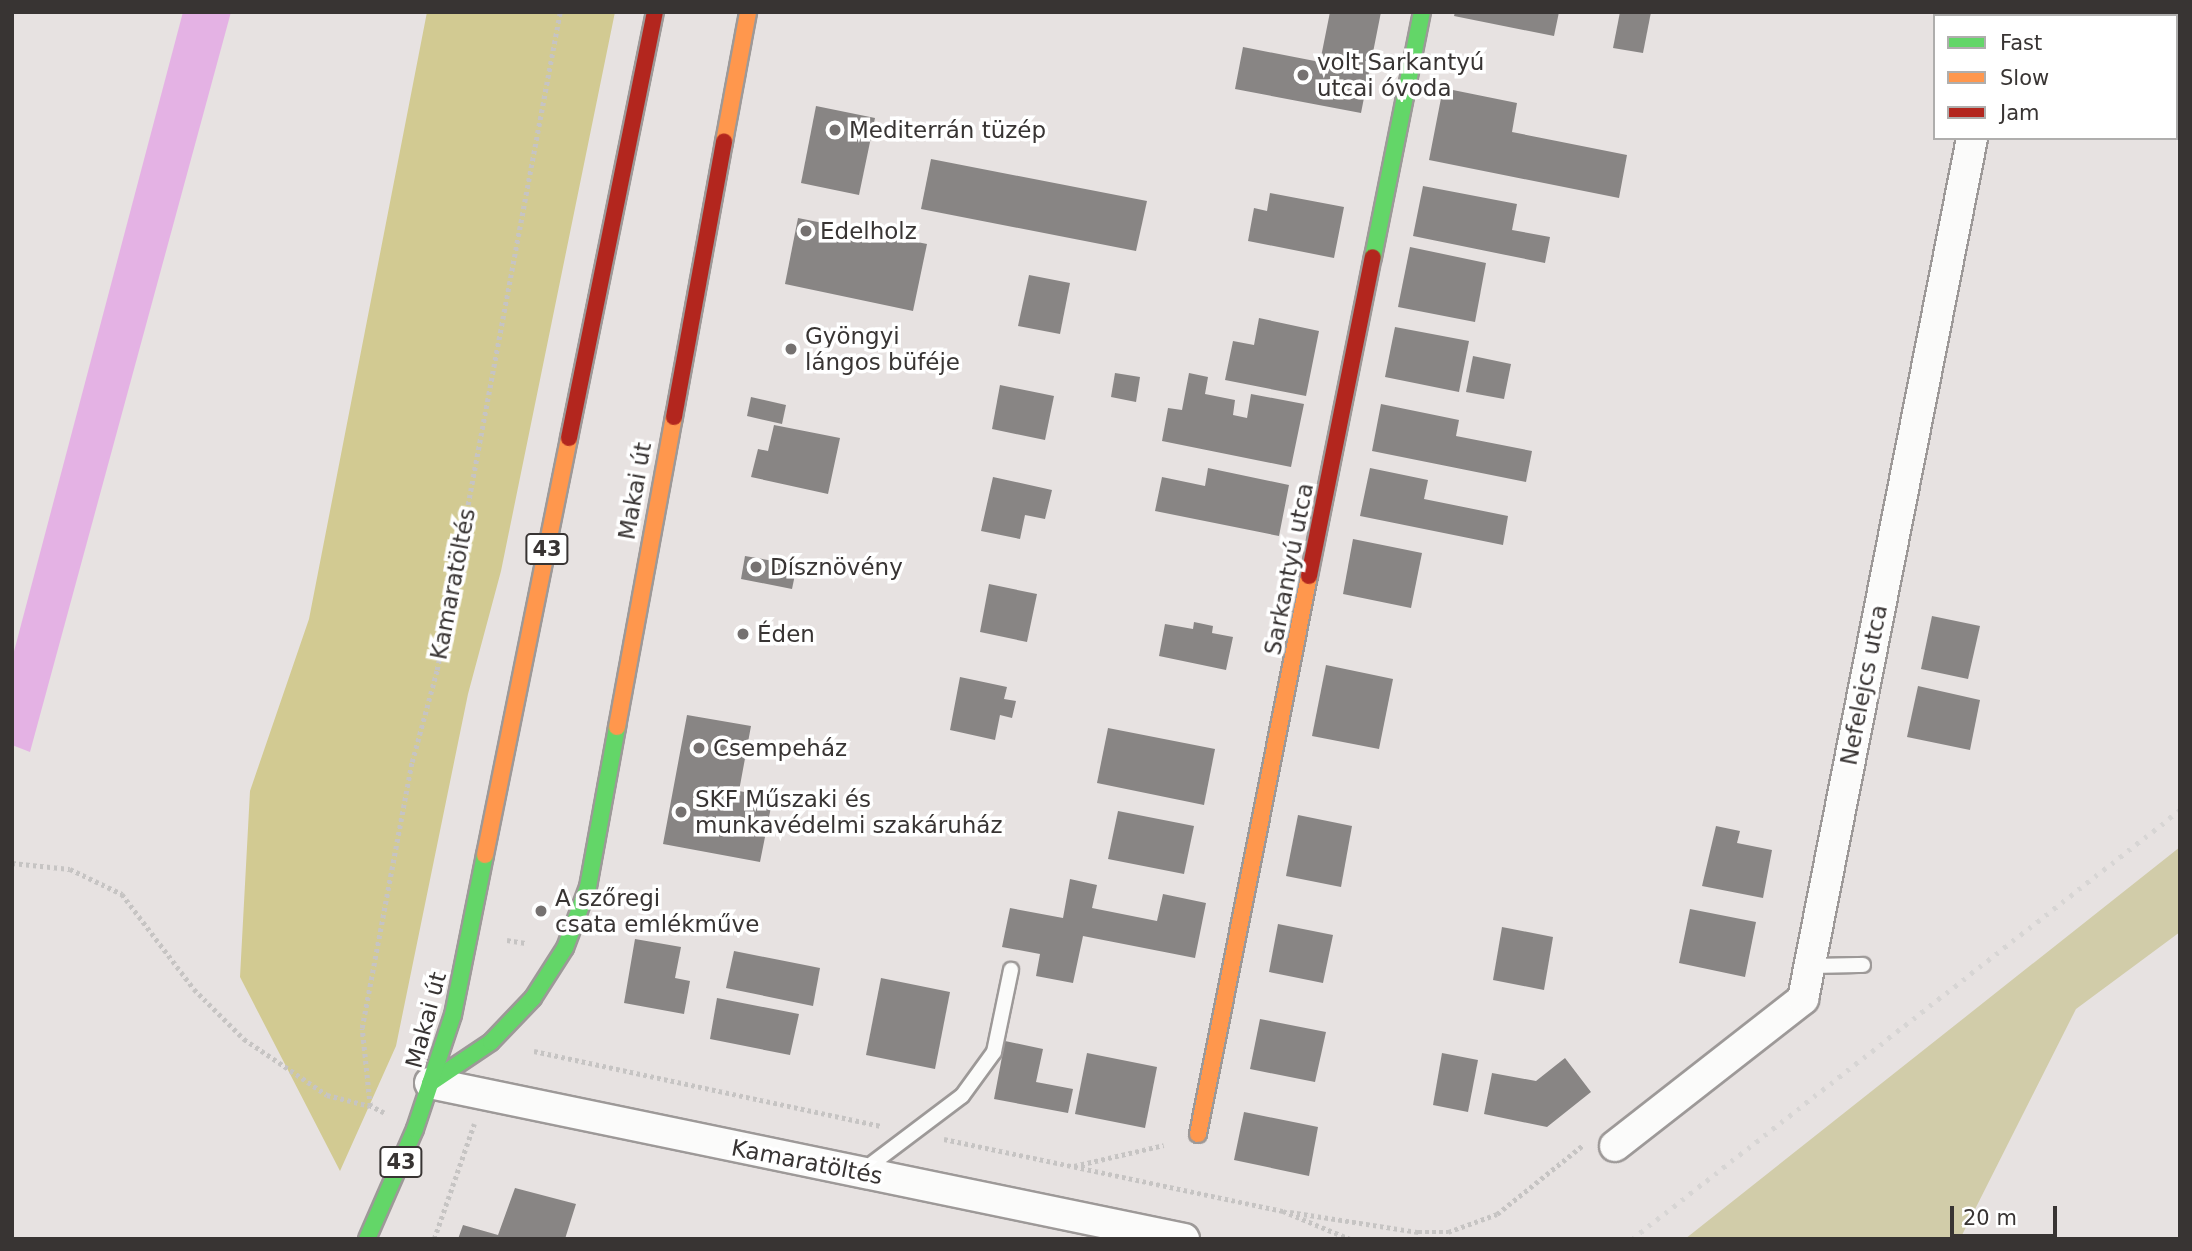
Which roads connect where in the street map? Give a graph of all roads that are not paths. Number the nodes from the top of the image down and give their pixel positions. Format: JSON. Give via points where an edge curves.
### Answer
{"nodes":[{"id":1,"x":655,"y":12,"type":"edge"},
{"id":2,"x":748,"y":12,"type":"edge"},
{"id":3,"x":1422,"y":12,"type":"edge"},
{"id":4,"x":1972,"y":140,"type":"edge"},
{"id":5,"x":1863,"y":965,"type":"dead end"},
{"id":6,"x":1809,"y":966,"type":"junction"},
{"id":7,"x":1012,"y":970,"type":"dead end"},
{"id":8,"x":430,"y":1083,"type":"junction"},
{"id":9,"x":1198,"y":1134,"type":"road end"},
{"id":10,"x":1603,"y":1143,"type":"road end"},
{"id":11,"x":860,"y":1173,"type":"junction"},
{"id":12,"x":367,"y":1239,"type":"edge"},
{"id":13,"x":1184,"y":1239,"type":"edge"}],
"edges":[{"from":1,"to":8,"type":"street","name":"Makai út","number":"43","via":[[471,932],[453,1015]]},
{"from":2,"to":8,"type":"street","name":"Makai út","via":[[588,887],[558,958],[533,998],[491,1042]]},
{"from":3,"to":9,"type":"street","name":"Sarkantyú utca"},
{"from":4,"to":6,"type":"street","name":"Nefelejcs utca"},
{"from":5,"to":6,"type":"lane"},
{"from":6,"to":10,"type":"street","name":"Nefelejcs utca","via":[[1802,999]]},
{"from":7,"to":11,"type":"lane","via":[[994,1052],[962,1096]]},
{"from":8,"to":11,"type":"street","name":"Kamaratöltés"},
{"from":8,"to":12,"type":"street","number":"43"},
{"from":11,"to":13,"type":"street","name":"Kamaratöltés"}]}
